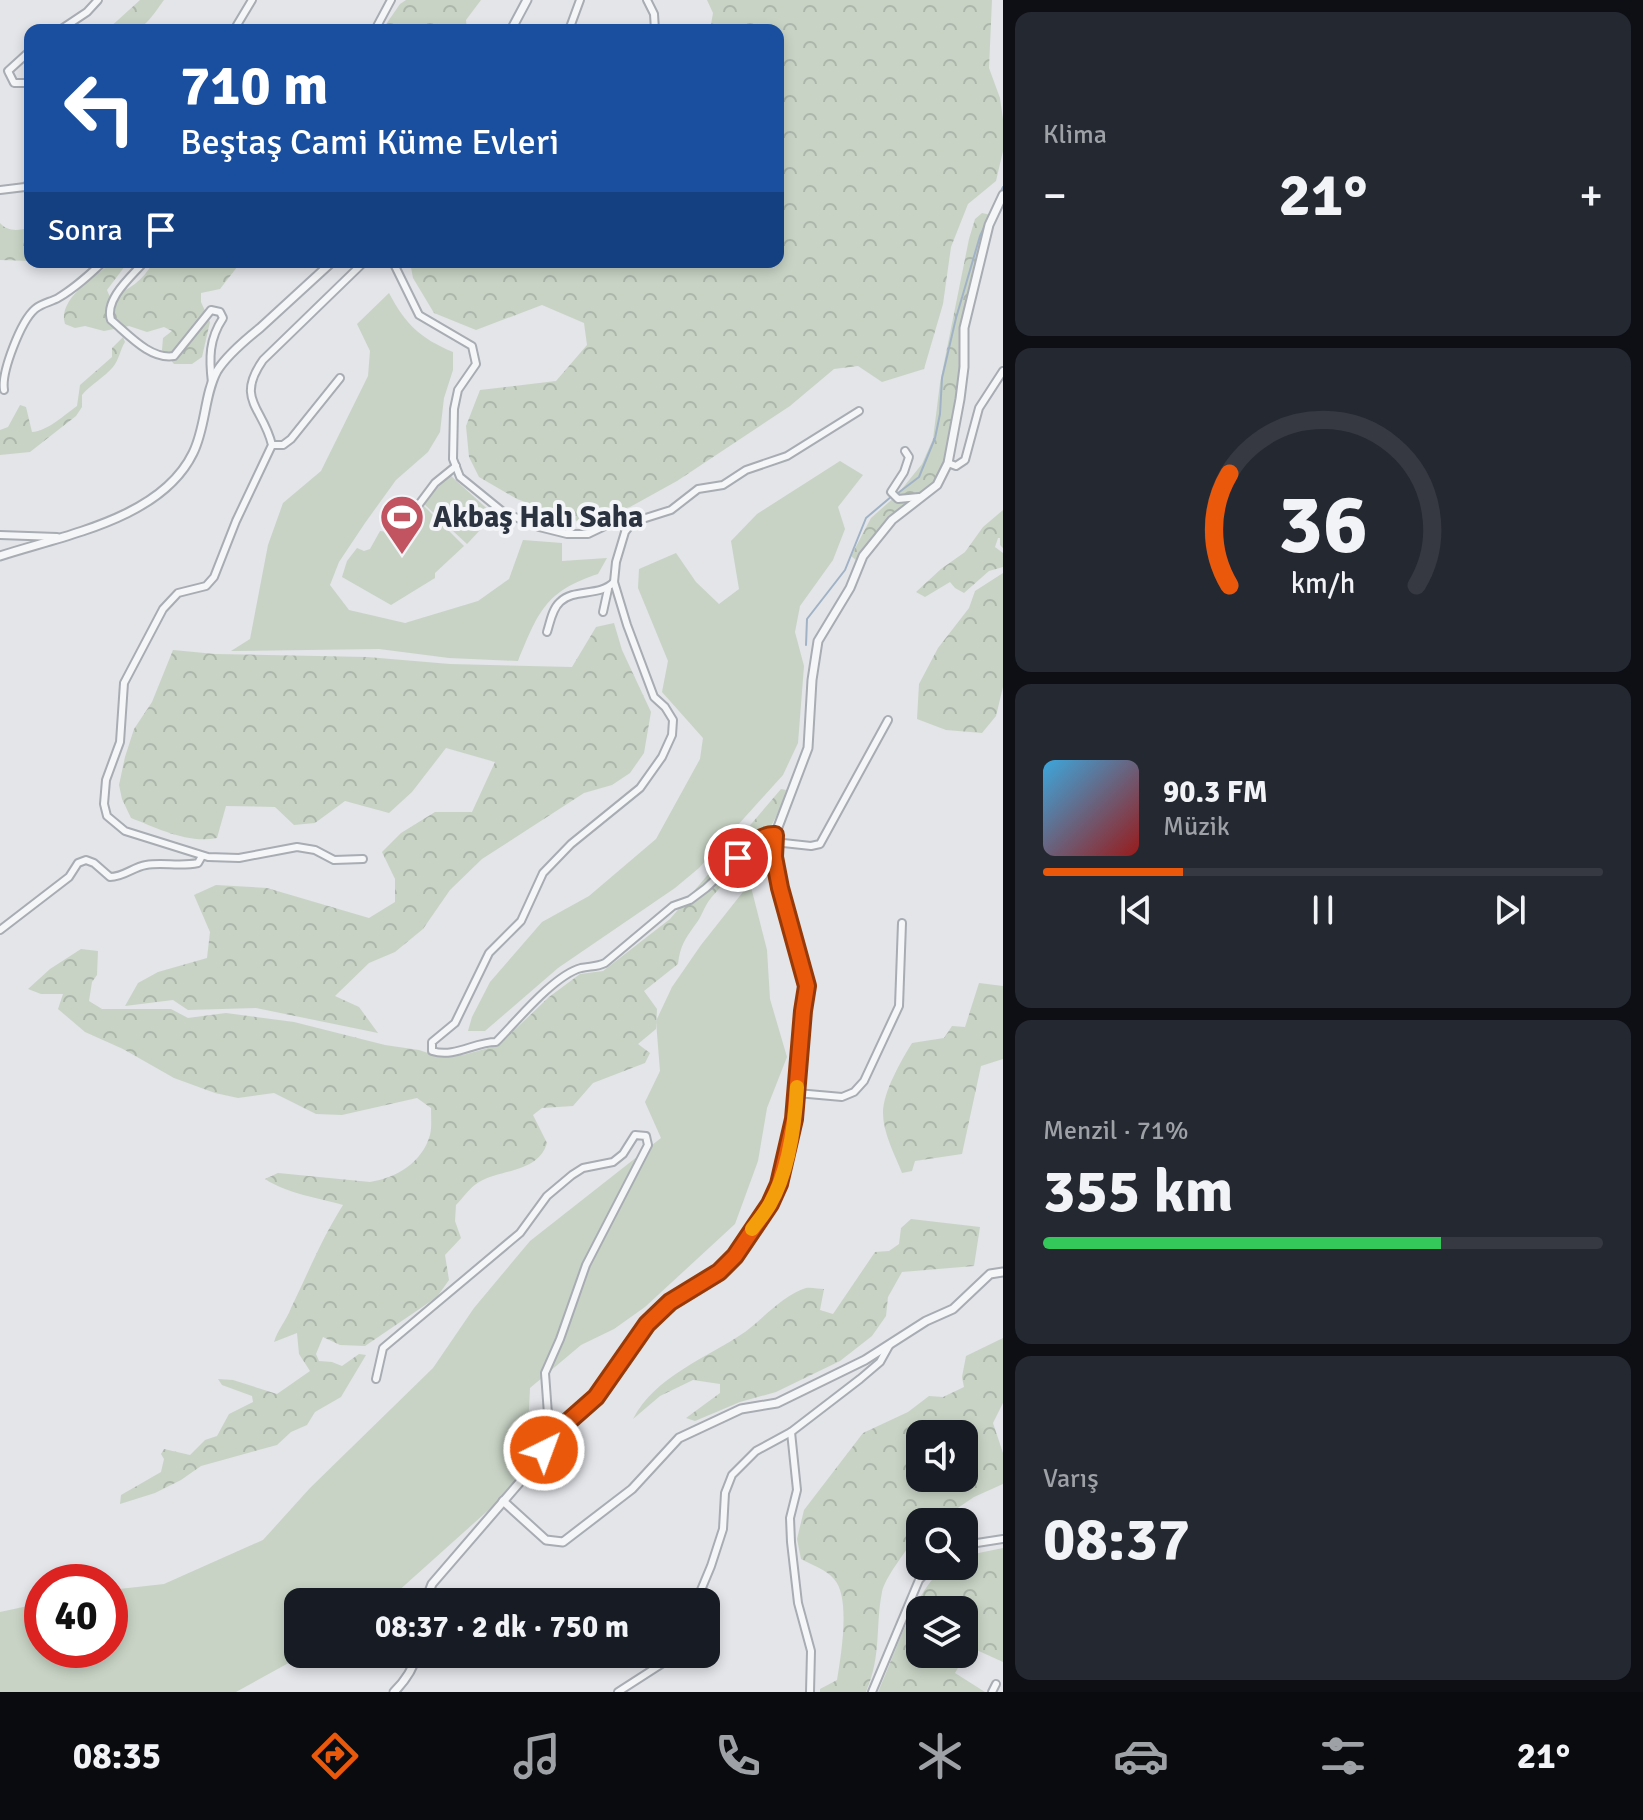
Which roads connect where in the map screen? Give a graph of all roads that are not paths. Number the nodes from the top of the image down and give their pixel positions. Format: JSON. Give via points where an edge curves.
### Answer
{"nodes":[{"id":1,"x":98,"y":0,"type":"edge"},
{"id":2,"x":252,"y":0,"type":"edge"},
{"id":3,"x":391,"y":0,"type":"edge"},
{"id":4,"x":527,"y":0,"type":"edge"},
{"id":5,"x":580,"y":0,"type":"edge"},
{"id":6,"x":647,"y":0,"type":"edge"},
{"id":7,"x":69,"y":24,"type":"edge"},
{"id":8,"x":238,"y":24,"type":"edge"},
{"id":9,"x":378,"y":24,"type":"edge"},
{"id":10,"x":514,"y":24,"type":"edge"},
{"id":11,"x":571,"y":24,"type":"edge"},
{"id":12,"x":655,"y":24,"type":"edge"},
{"id":13,"x":24,"y":56,"type":"edge"},
{"id":14,"x":24,"y":83,"type":"edge"},
{"id":15,"x":24,"y":187,"type":"edge"},
{"id":16,"x":0,"y":190,"type":"edge"},
{"id":17,"x":1003,"y":195,"type":"edge"},
{"id":18,"x":96,"y":268,"type":"edge"},
{"id":19,"x":139,"y":268,"type":"edge"},
{"id":20,"x":325,"y":268,"type":"edge"},
{"id":21,"x":358,"y":268,"type":"edge"},
{"id":22,"x":396,"y":268,"type":"edge"},
{"id":23,"x":1003,"y":371,"type":"edge"},
{"id":24,"x":340,"y":378,"type":"dead end"},
{"id":25,"x":212,"y":383,"type":"junction"},
{"id":26,"x":4,"y":390,"type":"dead end"},
{"id":27,"x":859,"y":411,"type":"dead end"},
{"id":28,"x":272,"y":445,"type":"junction"},
{"id":29,"x":905,"y":451,"type":"dead end"},
{"id":30,"x":948,"y":463,"type":"junction"},
{"id":31,"x":456,"y":466,"type":"junction"},
{"id":32,"x":919,"y":497,"type":"junction"},
{"id":33,"x":633,"y":522,"type":"junction"},
{"id":34,"x":0,"y":535,"type":"edge"},
{"id":35,"x":396,"y":535,"type":"dead end"},
{"id":36,"x":57,"y":537,"type":"junction"},
{"id":37,"x":0,"y":556,"type":"edge"},
{"id":38,"x":614,"y":582,"type":"junction"},
{"id":39,"x":608,"y":589,"type":"junction"},
{"id":40,"x":603,"y":612,"type":"dead end"},
{"id":41,"x":547,"y":632,"type":"dead end"},
{"id":42,"x":888,"y":720,"type":"dead end"},
{"id":43,"x":774,"y":838,"type":"junction"},
{"id":44,"x":202,"y":856,"type":"junction"},
{"id":45,"x":363,"y":859,"type":"dead end"},
{"id":46,"x":902,"y":923,"type":"dead end"},
{"id":47,"x":0,"y":930,"type":"edge"},
{"id":48,"x":797,"y":1093,"type":"junction"},
{"id":49,"x":1003,"y":1272,"type":"edge"},
{"id":50,"x":890,"y":1344,"type":"junction"},
{"id":51,"x":376,"y":1379,"type":"dead end"},
{"id":52,"x":791,"y":1432,"type":"junction"},
{"id":53,"x":544,"y":1450,"type":"junction"},
{"id":54,"x":503,"y":1501,"type":"junction"},
{"id":55,"x":1003,"y":1539,"type":"edge"},
{"id":56,"x":978,"y":1543,"type":"edge"},
{"id":57,"x":919,"y":1580,"type":"edge"},
{"id":58,"x":430,"y":1588,"type":"edge"},
{"id":59,"x":702,"y":1588,"type":"edge"},
{"id":60,"x":412,"y":1668,"type":"edge"},
{"id":61,"x":655,"y":1668,"type":"edge"},
{"id":62,"x":996,"y":1684,"type":"dead end"},
{"id":63,"x":394,"y":1692,"type":"edge"},
{"id":64,"x":618,"y":1692,"type":"edge"},
{"id":65,"x":810,"y":1692,"type":"edge"},
{"id":66,"x":872,"y":1692,"type":"edge"},
{"id":67,"x":992,"y":1692,"type":"edge"}],
"edges":[{"from":1,"to":7,"type":"street"},
{"from":2,"to":8,"type":"street"},
{"from":3,"to":9,"type":"street"},
{"from":4,"to":10,"type":"street"},
{"from":5,"to":11,"type":"street"},
{"from":6,"to":12,"type":"street"},
{"from":13,"to":14,"type":"street","via":[[8,71],[14,83]]},
{"from":15,"to":16,"type":"street"},
{"from":17,"to":30,"type":"street","via":[[989,225],[964,328],[962,383]]},
{"from":18,"to":26,"type":"street","via":[[30,314],[4,370]]},
{"from":19,"to":25,"type":"street","via":[[113,299],[111,320],[166,357],[174,356],[211,310],[220,312],[223,318],[210,349]]},
{"from":20,"to":25,"type":"street","via":[[241,345]]},
{"from":21,"to":28,"type":"street","via":[[253,375],[249,389]]},
{"from":22,"to":31,"type":"street","via":[[419,315],[472,346],[476,364],[458,390],[454,409]]},
{"from":23,"to":30,"type":"street","via":[[979,408],[965,460],[956,466]]},
{"from":24,"to":28,"type":"street","via":[[291,439]]},
{"from":25,"to":36,"type":"street","via":[[201,434],[171,483],[142,507]]},
{"from":27,"to":33,"type":"street","via":[[787,456],[746,470],[723,485],[698,489],[671,510]]},
{"from":28,"to":44,"type":"street","via":[[214,577],[206,586],[178,593],[163,609],[124,683],[120,742],[106,780],[107,816],[125,831]]},
{"from":29,"to":32,"type":"street","via":[[906,466],[891,492],[898,499]]},
{"from":30,"to":32,"type":"street","via":[[937,485]]},
{"from":31,"to":33,"type":"street","via":[[460,477],[503,512],[539,527],[588,534],[624,519]]},
{"from":31,"to":35,"type":"street","via":[[435,483]]},
{"from":32,"to":43,"type":"street","via":[[863,556],[818,641],[808,748]]},
{"from":33,"to":38,"type":"street","via":[[625,532]]},
{"from":34,"to":36,"type":"street"},
{"from":36,"to":37,"type":"street"},
{"from":38,"to":39,"type":"street"},
{"from":38,"to":43,"type":"street","via":[[654,697],[673,720],[672,735],[640,788],[543,873],[521,921],[489,953],[455,1023],[432,1042],[432,1051],[456,1053],[496,1042],[567,975],[605,963],[673,906],[706,888],[754,843],[769,834]]},
{"from":39,"to":40,"type":"street"},
{"from":39,"to":41,"type":"street","via":[[560,602]]},
{"from":42,"to":43,"type":"street","via":[[820,844]]},
{"from":43,"to":48,"type":"street","via":[[780,888],[807,986]]},
{"from":44,"to":45,"type":"street","via":[[239,858],[297,847],[334,860]]},
{"from":44,"to":47,"type":"street","via":[[187,866],[146,865],[120,877],[110,877],[86,860]]},
{"from":46,"to":48,"type":"street","via":[[899,1006],[864,1081],[842,1097]]},
{"from":48,"to":53,"type":"street","via":[[779,1184],[735,1256],[647,1324],[596,1397]]},
{"from":49,"to":50,"type":"street","via":[[990,1274],[953,1309]]},
{"from":50,"to":52,"type":"street","via":[[880,1362]]},
{"from":50,"to":54,"type":"street","via":[[777,1403],[741,1409],[679,1438],[632,1489],[563,1542],[546,1540]]},
{"from":51,"to":53,"type":"street","via":[[383,1348],[520,1233],[547,1196],[583,1168],[613,1162],[635,1135],[646,1136],[648,1145],[586,1265],[545,1373]]},
{"from":52,"to":59,"type":"street","via":[[756,1451],[732,1475],[723,1529]]},
{"from":52,"to":65,"type":"street","via":[[797,1490],[791,1542],[798,1603],[811,1651]]},
{"from":53,"to":54,"type":"street"},
{"from":54,"to":58,"type":"street"},
{"from":55,"to":56,"type":"street"},
{"from":57,"to":66,"type":"street"},
{"from":60,"to":63,"type":"street"},
{"from":61,"to":64,"type":"street"},
{"from":62,"to":67,"type":"street"}]}
